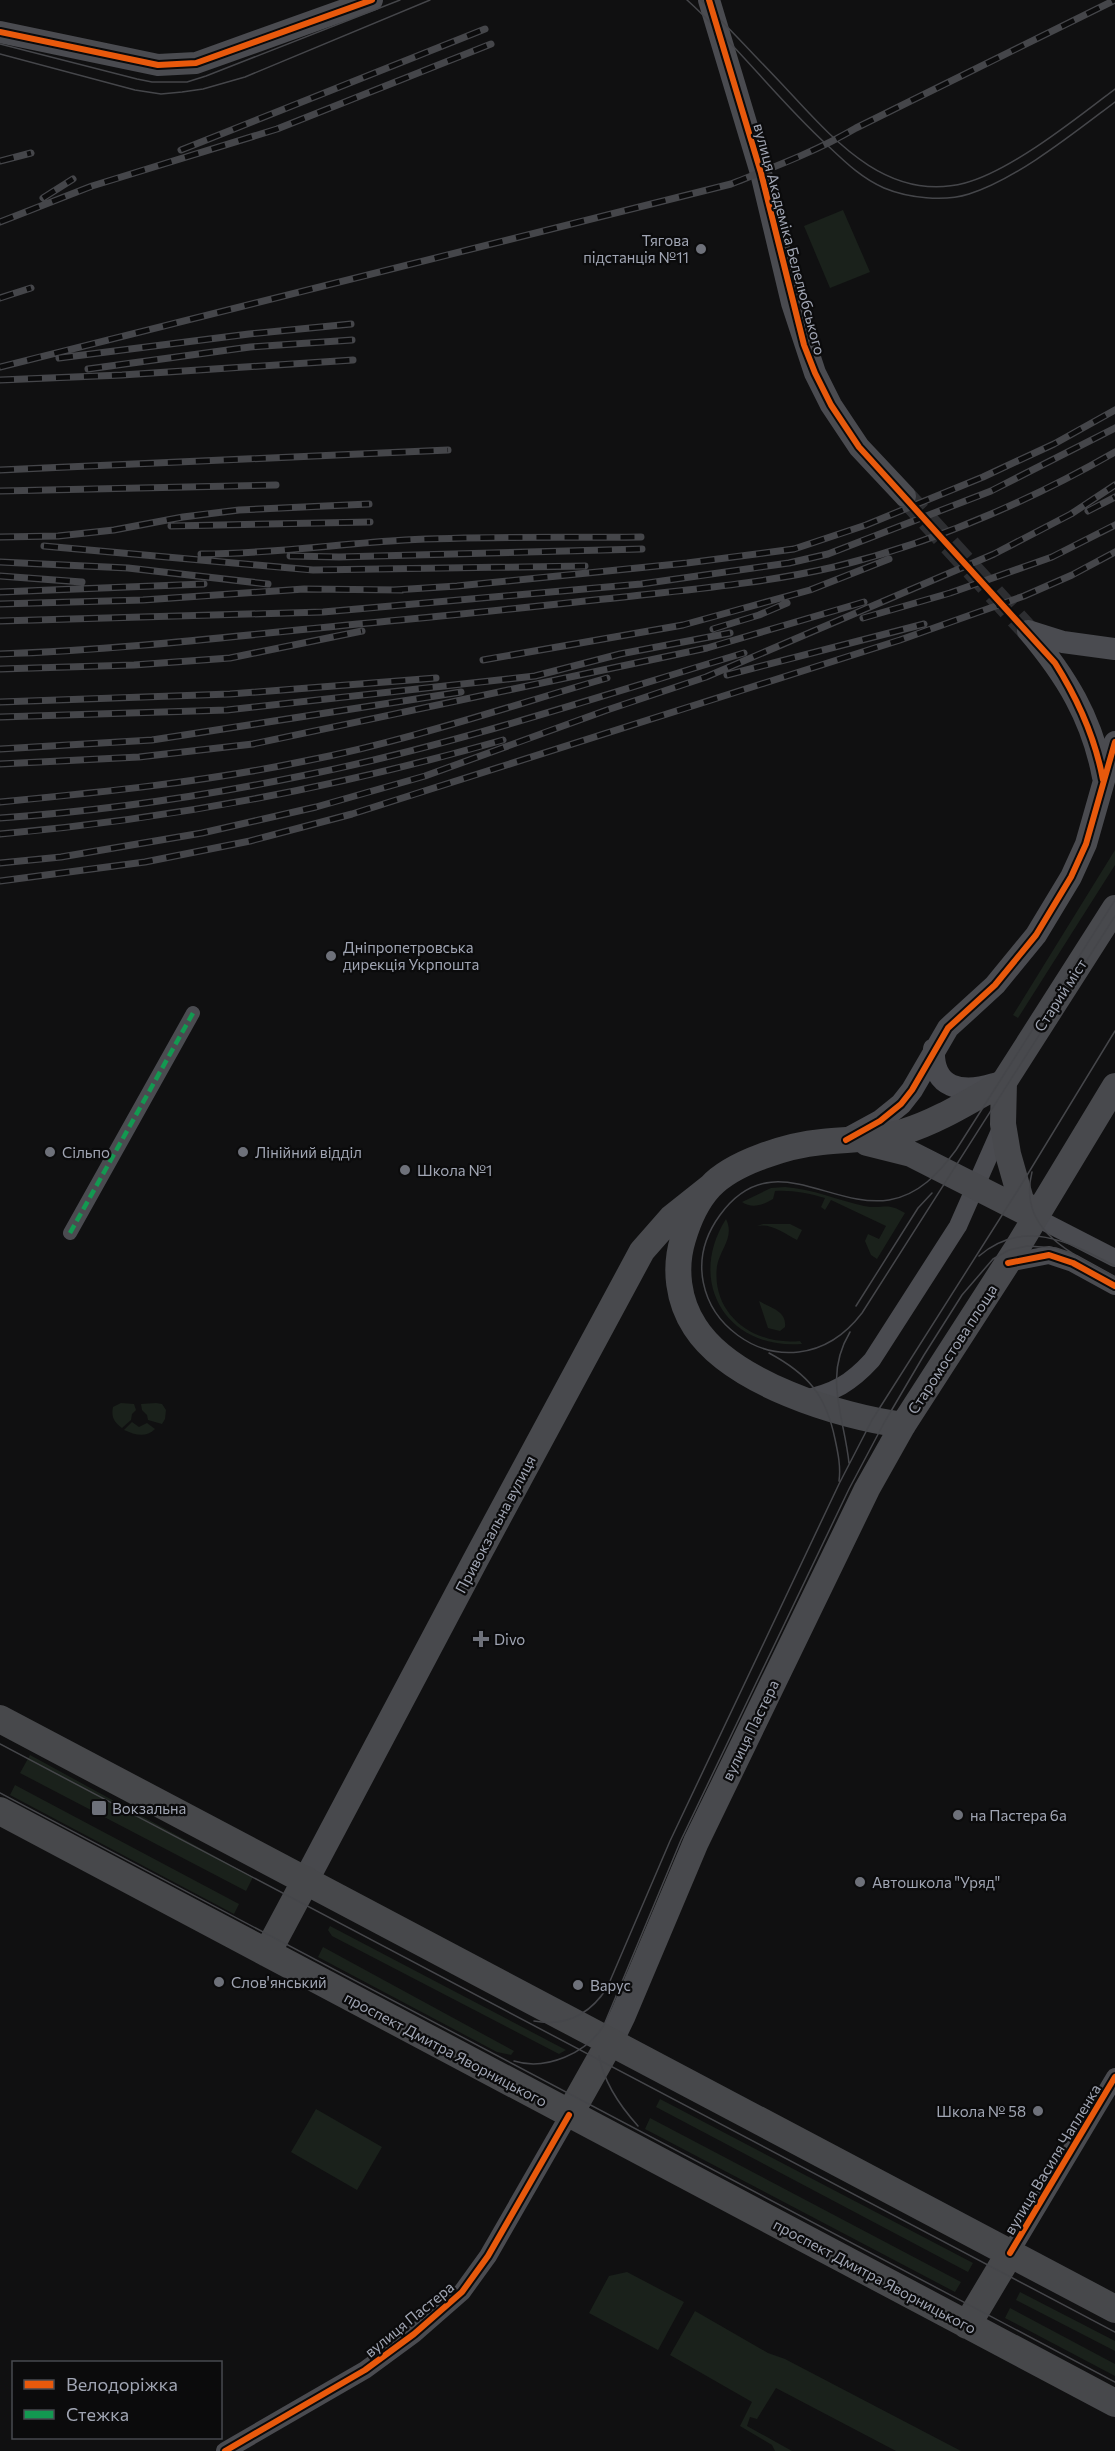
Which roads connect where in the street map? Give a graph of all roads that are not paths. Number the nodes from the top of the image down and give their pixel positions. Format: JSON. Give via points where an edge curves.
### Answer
{"nodes":[{"id":1,"x":372,"y":0,"type":"edge"},
{"id":2,"x":709,"y":0,"type":"edge"},
{"id":3,"x":0,"y":32,"type":"edge"},
{"id":4,"x":905,"y":496,"type":"tunnel mouth"},
{"id":5,"x":1115,"y":649,"type":"edge"},
{"id":6,"x":1115,"y":742,"type":"edge"},
{"id":7,"x":1103,"y":780,"type":"junction"},
{"id":8,"x":1115,"y":908,"type":"edge"},
{"id":9,"x":193,"y":1013,"type":"dead end"},
{"id":10,"x":934,"y":1049,"type":"junction"},
{"id":11,"x":1004,"y":1082,"type":"junction"},
{"id":12,"x":1115,"y":1086,"type":"edge"},
{"id":13,"x":1003,"y":1124,"type":"junction"},
{"id":14,"x":846,"y":1140,"type":"junction"},
{"id":15,"x":710,"y":1187,"type":"junction"},
{"id":16,"x":975,"y":1187,"type":"junction"},
{"id":17,"x":1035,"y":1217,"type":"junction"},
{"id":18,"x":70,"y":1233,"type":"dead end"},
{"id":19,"x":1115,"y":1258,"type":"edge"},
{"id":20,"x":1008,"y":1263,"type":"junction"},
{"id":21,"x":1115,"y":1286,"type":"edge"},
{"id":22,"x":801,"y":1400,"type":"junction"},
{"id":23,"x":903,"y":1425,"type":"junction"},
{"id":24,"x":0,"y":1719,"type":"edge"},
{"id":25,"x":0,"y":1811,"type":"edge"},
{"id":26,"x":306,"y":1880,"type":"junction"},
{"id":27,"x":267,"y":1953,"type":"junction"},
{"id":28,"x":610,"y":2042,"type":"junction"},
{"id":29,"x":1115,"y":2077,"type":"edge"},
{"id":30,"x":569,"y":2115,"type":"junction"},
{"id":31,"x":1010,"y":2253,"type":"junction"},
{"id":32,"x":1115,"y":2309,"type":"edge"},
{"id":33,"x":967,"y":2325,"type":"junction"},
{"id":34,"x":1115,"y":2403,"type":"edge"},
{"id":35,"x":225,"y":2451,"type":"edge"}],
"edges":[{"from":1,"to":3,"type":"street","via":[[196,63],[158,65]]},
{"from":2,"to":4,"type":"street","name":"вулиця Академіка Белелюбського","via":[[761,172],[792,303],[815,373],[859,447]]},
{"from":5,"to":7,"type":"street","via":[[1064,642],[1028,631],[1074,694],[1094,738]]},
{"from":6,"to":7,"type":"street"},
{"from":7,"to":10,"type":"street","via":[[1086,844],[1053,908],[1015,962],[948,1028]]},
{"from":8,"to":11,"type":"main road","name":"Старий міст"},
{"from":9,"to":18,"type":"street"},
{"from":10,"to":11,"type":"street","via":[[935,1067],[946,1083],[980,1089]]},
{"from":10,"to":14,"type":"street","via":[[901,1104]]},
{"from":11,"to":13,"type":"main road"},
{"from":11,"to":14,"type":"main road","name":"Старомостова площа","via":[[936,1120],[892,1135]]},
{"from":12,"to":17,"type":"main road"},
{"from":13,"to":16,"type":"street"},
{"from":13,"to":17,"type":"main road","via":[[1018,1190]]},
{"from":14,"to":15,"type":"main road","name":"Старомостова площа","via":[[819,1142],[768,1155],[740,1167]]},
{"from":14,"to":16,"type":"main road","name":"Старомостова площа","via":[[879,1144],[911,1154]]},
{"from":15,"to":22,"type":"main road","name":"Старомостова площа","via":[[687,1226],[681,1245],[678,1266],[684,1305],[708,1344],[738,1367]]},
{"from":15,"to":26,"type":"main road","name":"Привокзальна вулиця","via":[[671,1218],[642,1251]]},
{"from":16,"to":17,"type":"main road","name":"Старомостова площа"},
{"from":16,"to":22,"type":"street","via":[[958,1226],[872,1360],[836,1390]]},
{"from":17,"to":19,"type":"street"},
{"from":17,"to":20,"type":"main road","name":"Старомостова площа"},
{"from":20,"to":21,"type":"street","via":[[1049,1254]]},
{"from":20,"to":23,"type":"main road","name":"Старомостова площа"},
{"from":22,"to":23,"type":"main road","name":"Старомостова площа","via":[[859,1418]]},
{"from":23,"to":28,"type":"main road","name":"вулиця Пастера","via":[[863,1497],[723,1787]]},
{"from":24,"to":26,"type":"main road"},
{"from":25,"to":27,"type":"main road","name":"проспект Дмитра Яворницького"},
{"from":26,"to":27,"type":"main road"},
{"from":26,"to":28,"type":"main road"},
{"from":27,"to":30,"type":"main road","name":"проспект Дмитра Яворницького"},
{"from":28,"to":30,"type":"main road"},
{"from":28,"to":31,"type":"main road"},
{"from":29,"to":31,"type":"street","name":"вулиця Василя Чапленка"},
{"from":30,"to":33,"type":"main road","name":"проспект Дмитра Яворницького"},
{"from":30,"to":35,"type":"street","name":"вулиця Пастера","via":[[488,2256],[462,2292],[365,2370]]},
{"from":31,"to":32,"type":"main road"},
{"from":31,"to":33,"type":"main road"},
{"from":33,"to":34,"type":"main road","name":"проспект Дмитра Яворницького"}]}
